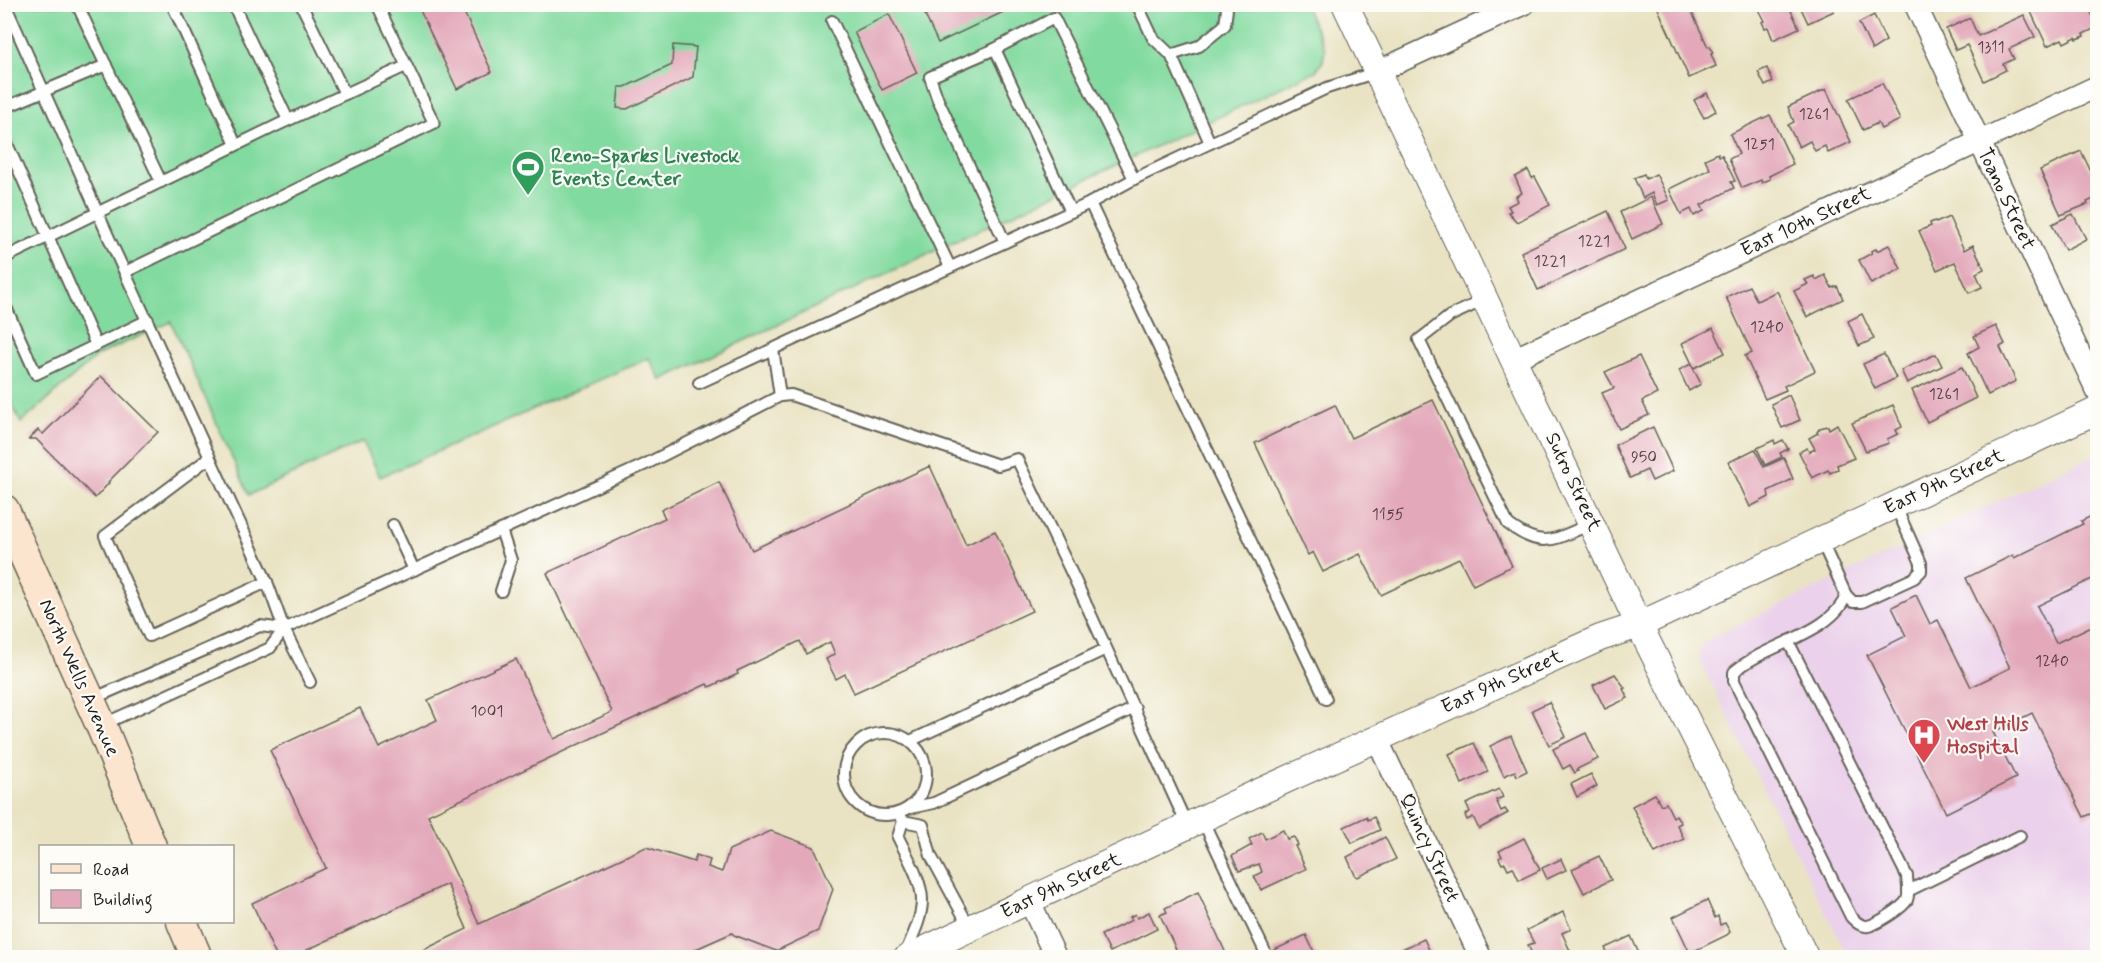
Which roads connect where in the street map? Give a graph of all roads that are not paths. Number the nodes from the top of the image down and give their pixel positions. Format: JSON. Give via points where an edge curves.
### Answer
{"nodes":[{"id":1,"x":5,"y":4,"type":"edge"},
{"id":2,"x":77,"y":4,"type":"edge"},
{"id":3,"x":172,"y":4,"type":"edge"},
{"id":4,"x":233,"y":4,"type":"edge"},
{"id":5,"x":301,"y":4,"type":"edge"},
{"id":6,"x":377,"y":4,"type":"edge"},
{"id":7,"x":1137,"y":4,"type":"edge"},
{"id":8,"x":1225,"y":4,"type":"edge"},
{"id":9,"x":1345,"y":4,"type":"edge"},
{"id":10,"x":1524,"y":4,"type":"edge"},
{"id":11,"x":1915,"y":4,"type":"edge"},
{"id":12,"x":832,"y":21,"type":"dead end"},
{"id":13,"x":995,"y":49,"type":"junction"},
{"id":14,"x":1170,"y":55,"type":"junction"},
{"id":15,"x":106,"y":65,"type":"junction"},
{"id":16,"x":406,"y":66,"type":"junction"},
{"id":17,"x":1377,"y":72,"type":"junction"},
{"id":18,"x":2097,"y":86,"type":"edge"},
{"id":19,"x":43,"y":91,"type":"junction"},
{"id":20,"x":345,"y":94,"type":"junction"},
{"id":21,"x":4,"y":108,"type":"edge"},
{"id":22,"x":288,"y":120,"type":"junction"},
{"id":23,"x":4,"y":137,"type":"edge"},
{"id":24,"x":1979,"y":141,"type":"junction"},
{"id":25,"x":1210,"y":143,"type":"junction"},
{"id":26,"x":236,"y":145,"type":"junction"},
{"id":27,"x":1134,"y":179,"type":"junction"},
{"id":28,"x":161,"y":182,"type":"junction"},
{"id":29,"x":1090,"y":203,"type":"junction"},
{"id":30,"x":98,"y":212,"type":"junction"},
{"id":31,"x":1071,"y":212,"type":"junction"},
{"id":32,"x":48,"y":237,"type":"junction"},
{"id":33,"x":1005,"y":242,"type":"junction"},
{"id":34,"x":4,"y":258,"type":"edge"},
{"id":35,"x":951,"y":267,"type":"junction"},
{"id":36,"x":125,"y":272,"type":"junction"},
{"id":37,"x":1486,"y":299,"type":"junction"},
{"id":38,"x":4,"y":303,"type":"edge"},
{"id":39,"x":148,"y":320,"type":"junction"},
{"id":40,"x":96,"y":345,"type":"junction"},
{"id":41,"x":773,"y":349,"type":"junction"},
{"id":42,"x":1514,"y":359,"type":"junction"},
{"id":43,"x":699,"y":383,"type":"dead end"},
{"id":44,"x":2097,"y":393,"type":"edge"},
{"id":45,"x":780,"y":396,"type":"junction"},
{"id":46,"x":2097,"y":410,"type":"edge"},
{"id":47,"x":209,"y":458,"type":"junction"},
{"id":48,"x":1894,"y":505,"type":"junction"},
{"id":49,"x":4,"y":510,"type":"edge"},
{"id":50,"x":1592,"y":524,"type":"junction"},
{"id":51,"x":393,"y":525,"type":"dead end"},
{"id":52,"x":501,"y":530,"type":"junction"},
{"id":53,"x":1821,"y":540,"type":"junction"},
{"id":54,"x":414,"y":570,"type":"junction"},
{"id":55,"x":267,"y":582,"type":"junction"},
{"id":56,"x":501,"y":591,"type":"dead end"},
{"id":57,"x":1846,"y":595,"type":"junction"},
{"id":58,"x":1640,"y":625,"type":"junction"},
{"id":59,"x":284,"y":629,"type":"junction"},
{"id":60,"x":1788,"y":640,"type":"junction"},
{"id":61,"x":1106,"y":648,"type":"junction"},
{"id":62,"x":309,"y":682,"type":"dead end"},
{"id":63,"x":1326,"y":699,"type":"dead end"},
{"id":64,"x":1135,"y":708,"type":"junction"},
{"id":65,"x":95,"y":713,"type":"junction"},
{"id":66,"x":1377,"y":739,"type":"junction"},
{"id":67,"x":910,"y":741,"type":"junction"},
{"id":68,"x":904,"y":814,"type":"junction"},
{"id":69,"x":1195,"y":822,"type":"junction"},
{"id":70,"x":2020,"y":836,"type":"dead end"},
{"id":71,"x":151,"y":845,"type":"edge"},
{"id":72,"x":1908,"y":891,"type":"junction"},
{"id":73,"x":1029,"y":900,"type":"junction"},
{"id":74,"x":183,"y":923,"type":"edge"},
{"id":75,"x":970,"y":928,"type":"junction"},
{"id":76,"x":197,"y":957,"type":"edge"},
{"id":77,"x":906,"y":957,"type":"edge"},
{"id":78,"x":1056,"y":957,"type":"edge"},
{"id":79,"x":1268,"y":957,"type":"edge"},
{"id":80,"x":1481,"y":957,"type":"edge"},
{"id":81,"x":1806,"y":957,"type":"edge"}],
"edges":[{"from":1,"to":19,"type":"lane"},
{"from":2,"to":15,"type":"lane"},
{"from":3,"to":26,"type":"lane"},
{"from":4,"to":22,"type":"lane"},
{"from":5,"to":20,"type":"lane"},
{"from":6,"to":16,"type":"lane"},
{"from":7,"to":14,"type":"lane","via":[[1153,38]]},
{"from":8,"to":14,"type":"lane","via":[[1225,25],[1199,46]]},
{"from":9,"to":17,"type":"street","name":"Sutro Street"},
{"from":10,"to":17,"type":"street"},
{"from":11,"to":24,"type":"street","name":"Toano Street"},
{"from":12,"to":35,"type":"lane"},
{"from":13,"to":27,"type":"lane","via":[[1054,18]]},
{"from":13,"to":31,"type":"lane"},
{"from":13,"to":33,"type":"lane","via":[[930,77]]},
{"from":14,"to":25,"type":"lane"},
{"from":15,"to":19,"type":"lane"},
{"from":15,"to":28,"type":"lane"},
{"from":16,"to":20,"type":"lane"},
{"from":16,"to":36,"type":"lane","via":[[434,123]]},
{"from":17,"to":25,"type":"lane","via":[[1327,88]]},
{"from":17,"to":37,"type":"street","name":"Sutro Street"},
{"from":18,"to":24,"type":"street","name":"East 10th Street"},
{"from":19,"to":21,"type":"lane"},
{"from":19,"to":30,"type":"lane"},
{"from":20,"to":22,"type":"lane"},
{"from":22,"to":26,"type":"lane"},
{"from":23,"to":32,"type":"lane"},
{"from":24,"to":42,"type":"street","name":"East 10th Street"},
{"from":24,"to":44,"type":"street","name":"Toano Street"},
{"from":25,"to":27,"type":"lane"},
{"from":26,"to":28,"type":"lane"},
{"from":27,"to":29,"type":"lane"},
{"from":28,"to":30,"type":"lane"},
{"from":29,"to":31,"type":"lane"},
{"from":29,"to":63,"type":"lane"},
{"from":30,"to":32,"type":"lane"},
{"from":30,"to":36,"type":"lane"},
{"from":31,"to":33,"type":"lane"},
{"from":32,"to":34,"type":"lane"},
{"from":32,"to":40,"type":"lane"},
{"from":33,"to":35,"type":"lane"},
{"from":35,"to":41,"type":"lane"},
{"from":36,"to":39,"type":"lane"},
{"from":37,"to":42,"type":"street","name":"Sutro Street"},
{"from":37,"to":50,"type":"lane","via":[[1450,316],[1419,340],[1508,524],[1523,535],[1548,542]]},
{"from":38,"to":40,"type":"lane","via":[[36,374]]},
{"from":39,"to":40,"type":"lane"},
{"from":39,"to":47,"type":"lane"},
{"from":41,"to":43,"type":"lane"},
{"from":41,"to":45,"type":"lane"},
{"from":42,"to":50,"type":"street","name":"Sutro Street"},
{"from":45,"to":52,"type":"lane","via":[[646,464]]},
{"from":45,"to":61,"type":"lane","via":[[791,395],[998,465],[1017,459]]},
{"from":46,"to":48,"type":"street","name":"East 9th Street"},
{"from":47,"to":55,"type":"lane"},
{"from":47,"to":55,"type":"lane","via":[[105,536],[149,636]]},
{"from":48,"to":53,"type":"street","name":"East 9th Street"},
{"from":48,"to":57,"type":"lane","via":[[1921,563],[1921,571],[1862,602],[1853,602]]},
{"from":49,"to":65,"type":"main road","name":"North Wells Avenue"},
{"from":50,"to":58,"type":"street","name":"Sutro Street"},
{"from":51,"to":54,"type":"lane"},
{"from":52,"to":54,"type":"lane"},
{"from":52,"to":56,"type":"lane","via":[[512,560]]},
{"from":53,"to":57,"type":"lane"},
{"from":53,"to":58,"type":"street","name":"East 9th Street"},
{"from":54,"to":59,"type":"lane"},
{"from":55,"to":59,"type":"lane"},
{"from":57,"to":60,"type":"lane","via":[[1830,618]]},
{"from":58,"to":66,"type":"street","name":"East 9th Street","via":[[1600,638]]},
{"from":58,"to":81,"type":"street","name":"Sutro Street"},
{"from":59,"to":62,"type":"lane"},
{"from":59,"to":65,"type":"lane","via":[[270,648]]},
{"from":59,"to":65,"type":"lane","via":[[260,626]]},
{"from":60,"to":72,"type":"lane","via":[[1907,876]]},
{"from":60,"to":72,"type":"lane","via":[[1741,666],[1734,672],[1734,681],[1851,918],[1867,926],[1897,911]]},
{"from":61,"to":64,"type":"lane"},
{"from":61,"to":67,"type":"lane"},
{"from":64,"to":68,"type":"lane","via":[[934,804]]},
{"from":64,"to":69,"type":"lane"},
{"from":65,"to":71,"type":"main road","name":"North Wells Avenue"},
{"from":66,"to":69,"type":"street","name":"East 9th Street"},
{"from":66,"to":80,"type":"street","name":"Quincy Street"},
{"from":67,"to":68,"type":"lane","via":[[920,750],[927,774],[919,799]]},
{"from":67,"to":68,"type":"lane","via":[[883,732],[869,736],[857,743],[844,768],[844,782],[859,806],[885,816]]},
{"from":68,"to":75,"type":"lane","via":[[923,825],[931,856]]},
{"from":68,"to":77,"type":"lane","via":[[898,837],[922,898]]},
{"from":69,"to":73,"type":"street","name":"East 9th Street"},
{"from":69,"to":79,"type":"lane"},
{"from":70,"to":72,"type":"lane"},
{"from":73,"to":75,"type":"street","name":"East 9th Street"},
{"from":73,"to":78,"type":"street"},
{"from":74,"to":76,"type":"main road"},
{"from":75,"to":77,"type":"street","name":"East 9th Street"}]}
